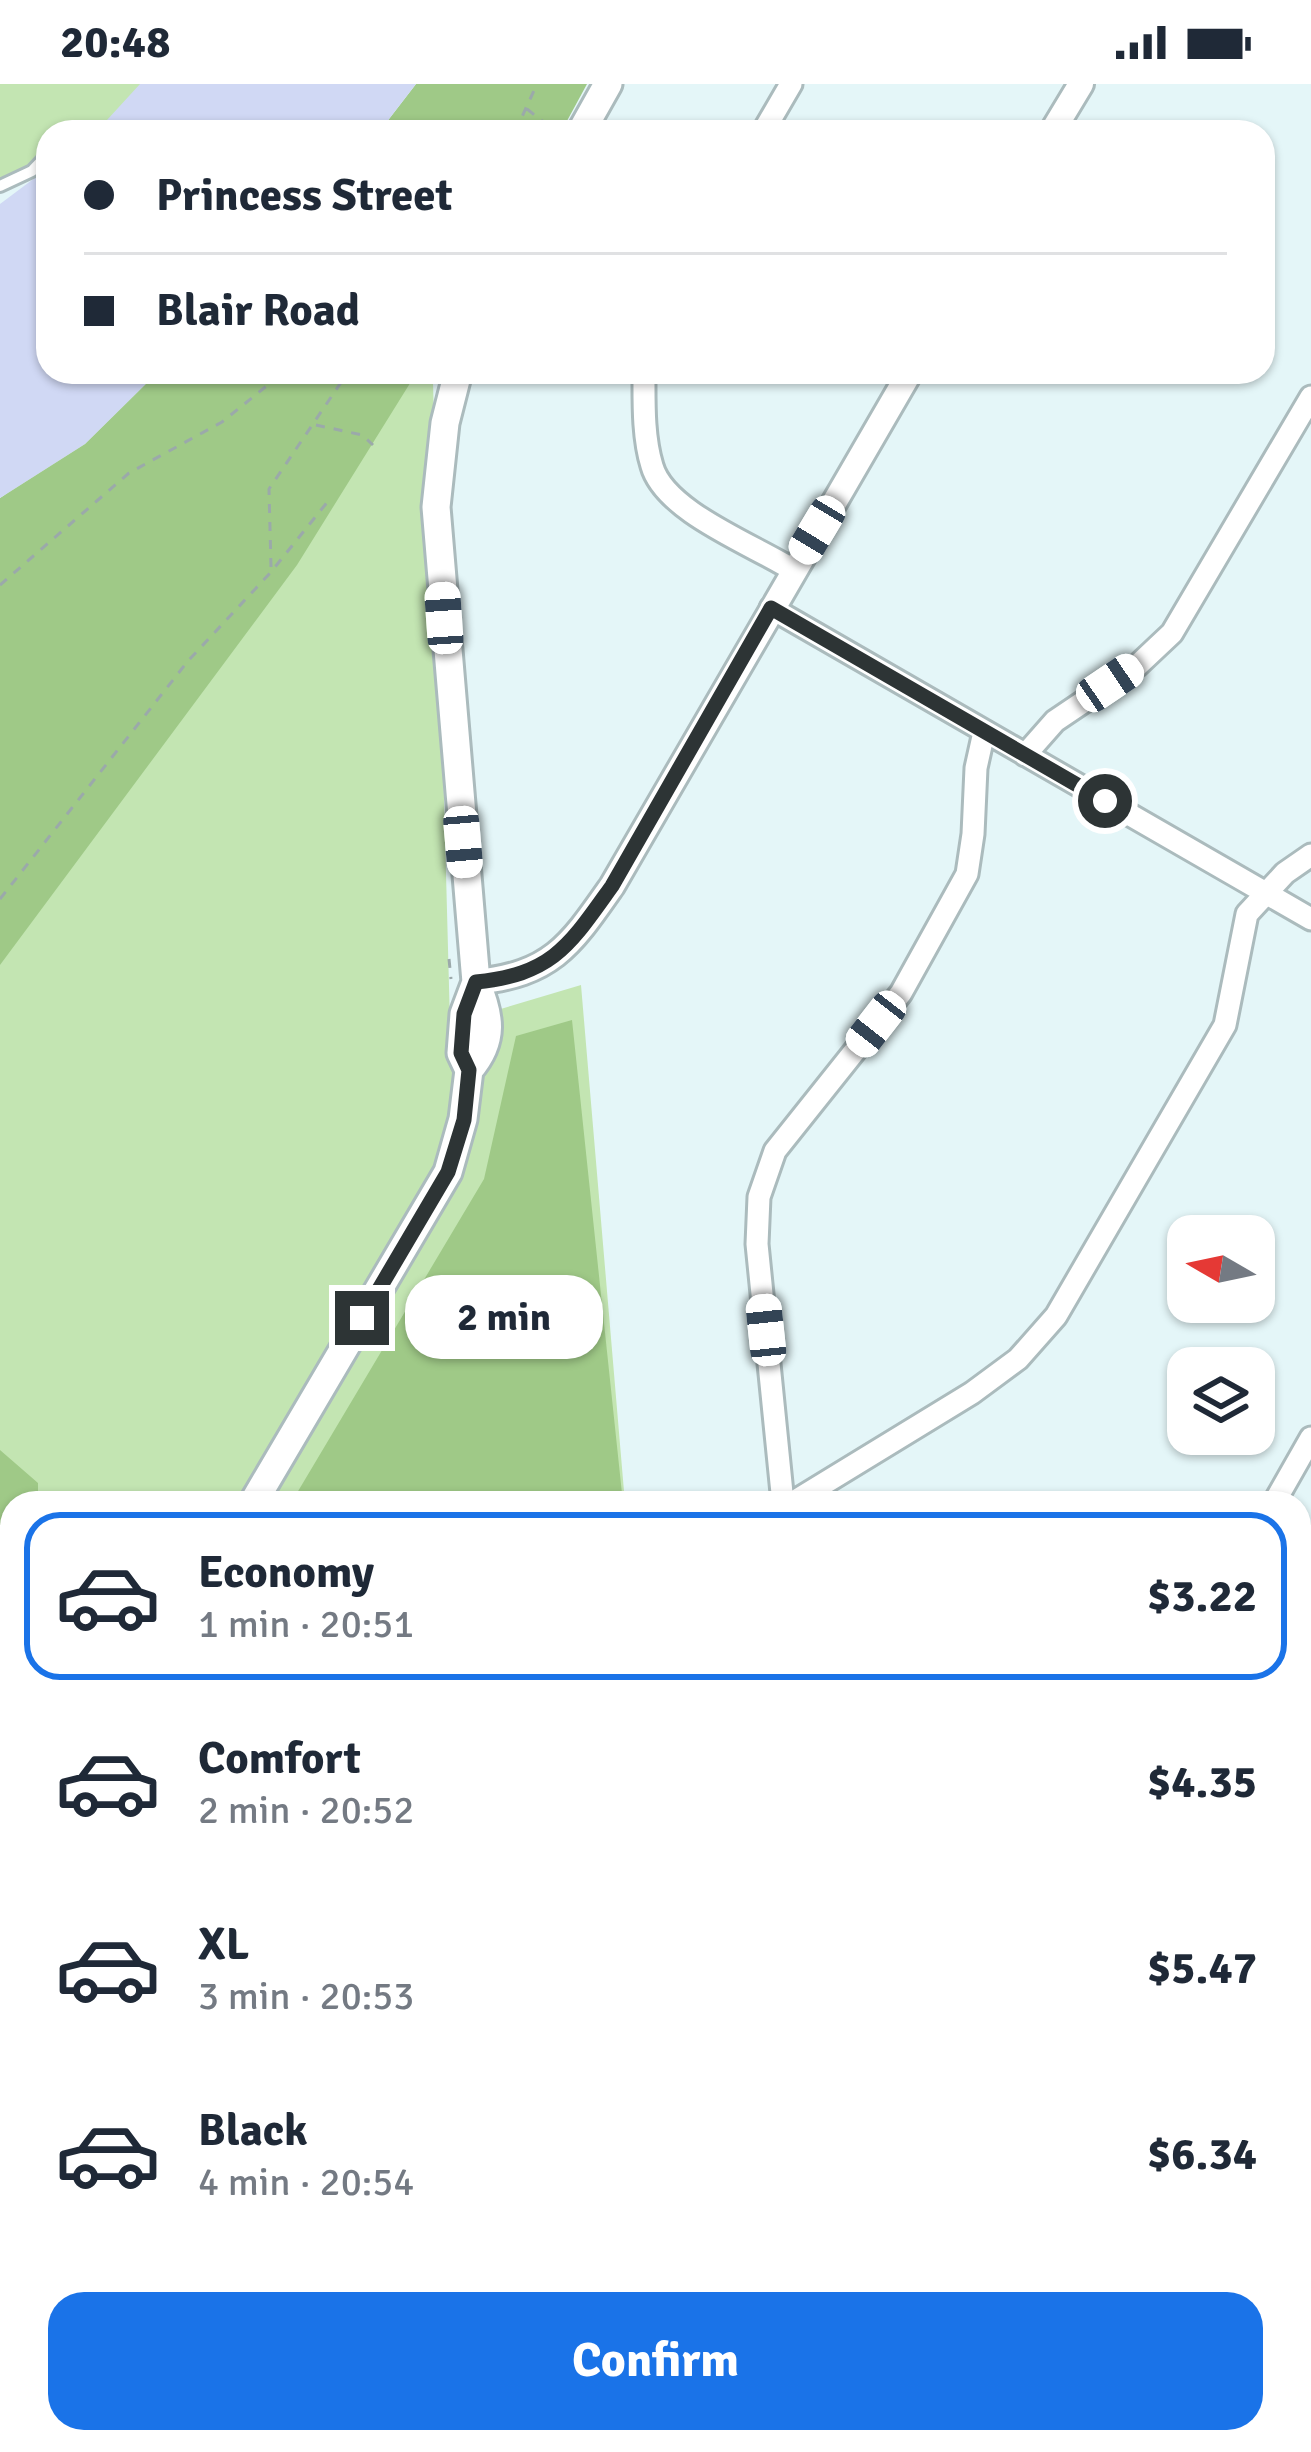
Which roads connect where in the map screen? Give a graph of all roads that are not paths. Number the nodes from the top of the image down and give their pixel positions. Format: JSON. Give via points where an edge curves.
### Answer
{"nodes":[{"id":1,"x":608,"y":84,"type":"edge"},
{"id":2,"x":790,"y":84,"type":"edge"},
{"id":3,"x":1081,"y":84,"type":"edge"},
{"id":4,"x":588,"y":120,"type":"edge"},
{"id":5,"x":770,"y":120,"type":"edge"},
{"id":6,"x":1059,"y":120,"type":"edge"},
{"id":7,"x":36,"y":168,"type":"edge"},
{"id":8,"x":0,"y":186,"type":"edge"},
{"id":9,"x":455,"y":384,"type":"edge"},
{"id":10,"x":645,"y":384,"type":"edge"},
{"id":11,"x":903,"y":384,"type":"edge"},
{"id":12,"x":1311,"y":397,"type":"edge"},
{"id":13,"x":794,"y":570,"type":"junction"},
{"id":14,"x":771,"y":608,"type":"junction"},
{"id":15,"x":984,"y":732,"type":"junction"},
{"id":16,"x":1025,"y":755,"type":"junction"},
{"id":17,"x":1311,"y":855,"type":"edge"},
{"id":18,"x":1266,"y":893,"type":"junction"},
{"id":19,"x":1311,"y":919,"type":"edge"},
{"id":20,"x":476,"y":982,"type":"junction"},
{"id":21,"x":1311,"y":1438,"type":"edge"},
{"id":22,"x":260,"y":1491,"type":"edge"},
{"id":23,"x":782,"y":1491,"type":"edge"},
{"id":24,"x":812,"y":1491,"type":"edge"},
{"id":25,"x":1281,"y":1491,"type":"edge"}],
"edges":[{"from":1,"to":4,"type":"main road"},
{"from":2,"to":5,"type":"street"},
{"from":3,"to":6,"type":"street"},
{"from":7,"to":8,"type":"lane"},
{"from":9,"to":20,"type":"main road","via":[[436,507]]},
{"from":10,"to":13,"type":"street","via":[[652,466],[662,487]]},
{"from":11,"to":13,"type":"street"},
{"from":12,"to":16,"type":"street","via":[[1172,633],[1055,721]]},
{"from":13,"to":14,"type":"street"},
{"from":14,"to":15,"type":"street"},
{"from":14,"to":20,"type":"street","via":[[591,916],[542,967]]},
{"from":15,"to":16,"type":"street"},
{"from":15,"to":23,"type":"street","via":[[967,874],[901,992],[775,1151],[759,1197]]},
{"from":16,"to":18,"type":"street"},
{"from":17,"to":18,"type":"street"},
{"from":18,"to":19,"type":"street"},
{"from":18,"to":24,"type":"street","via":[[1246,914],[1225,1025],[1056,1316],[1018,1359],[972,1393]]},
{"from":20,"to":22,"type":"main road","via":[[488,1012],[484,1052],[469,1070],[448,1172]]},
{"from":21,"to":25,"type":"street"}]}
